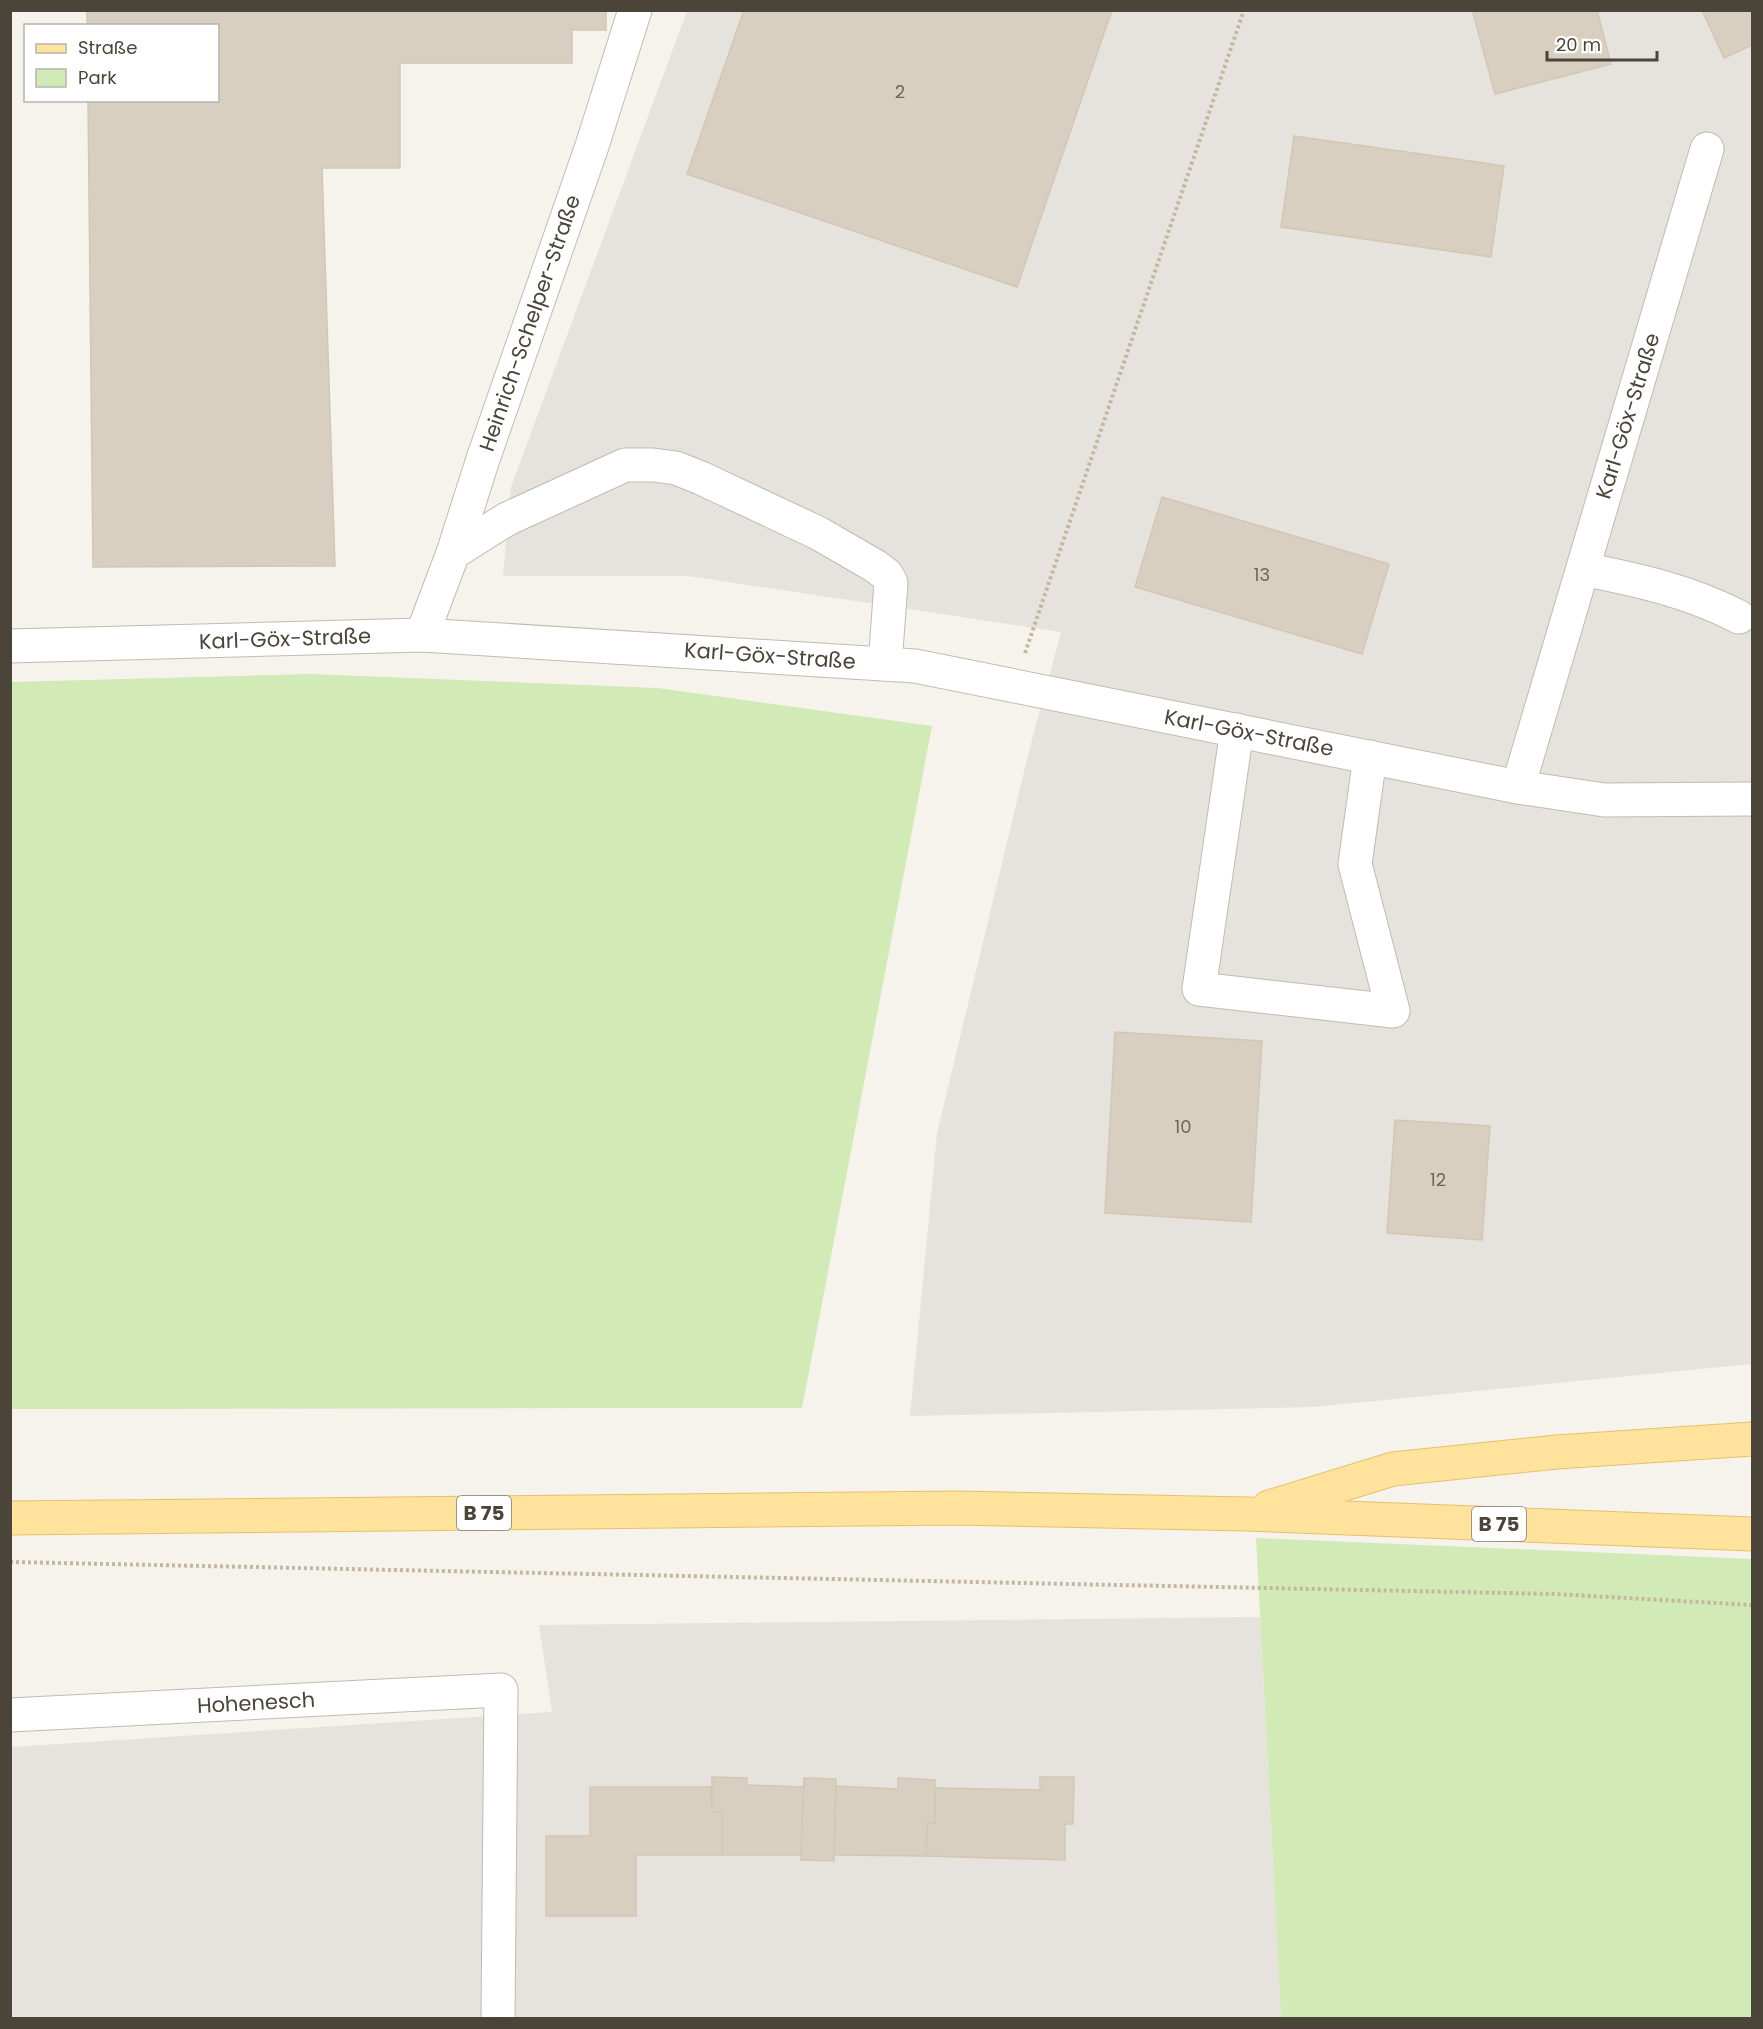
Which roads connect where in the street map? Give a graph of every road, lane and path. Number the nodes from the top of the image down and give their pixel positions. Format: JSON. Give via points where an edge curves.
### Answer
{"nodes":[{"id":1,"x":636,"y":10,"type":"edge"},
{"id":2,"x":1244,"y":10,"type":"edge"},
{"id":3,"x":1707,"y":149,"type":"dead end"},
{"id":4,"x":453,"y":553,"type":"junction"},
{"id":5,"x":1583,"y":569,"type":"junction"},
{"id":6,"x":1739,"y":617,"type":"dead end"},
{"id":7,"x":422,"y":635,"type":"junction"},
{"id":8,"x":10,"y":646,"type":"edge"},
{"id":9,"x":885,"y":664,"type":"junction"},
{"id":10,"x":1014,"y":686,"type":"junction"},
{"id":11,"x":1237,"y":730,"type":"junction"},
{"id":12,"x":1370,"y":757,"type":"junction"},
{"id":13,"x":1518,"y":787,"type":"junction"},
{"id":14,"x":1752,"y":799,"type":"edge"},
{"id":15,"x":1752,"y":1438,"type":"edge"},
{"id":16,"x":1245,"y":1514,"type":"junction"},
{"id":17,"x":10,"y":1518,"type":"edge"},
{"id":18,"x":1752,"y":1534,"type":"edge"},
{"id":19,"x":10,"y":1562,"type":"edge"},
{"id":20,"x":1752,"y":1605,"type":"edge"},
{"id":21,"x":10,"y":1715,"type":"edge"},
{"id":22,"x":498,"y":2019,"type":"edge"}],
"edges":[{"from":1,"to":4,"type":"street","name":"Heinrich-Schelper-Straße"},
{"from":2,"to":10,"type":"path"},
{"from":3,"to":5,"type":"street","name":"Karl-Göx-Straße"},
{"from":4,"to":7,"type":"street","name":"Heinrich-Schelper-Straße"},
{"from":4,"to":9,"type":"street","via":[[507,519],[625,465],[676,468],[818,533],[887,575],[891,583]]},
{"from":5,"to":6,"type":"street","via":[[1671,589]]},
{"from":5,"to":13,"type":"street","name":"Karl-Göx-Straße"},
{"from":7,"to":8,"type":"street","name":"Karl-Göx-Straße"},
{"from":7,"to":9,"type":"street","name":"Karl-Göx-Straße"},
{"from":9,"to":10,"type":"street","name":"Karl-Göx-Straße","via":[[915,666]]},
{"from":10,"to":11,"type":"street","name":"Karl-Göx-Straße"},
{"from":11,"to":12,"type":"street","name":"Karl-Göx-Straße"},
{"from":11,"to":12,"type":"street","via":[[1199,989],[1393,1011],[1355,864]]},
{"from":12,"to":13,"type":"street","name":"Karl-Göx-Straße"},
{"from":13,"to":14,"type":"street","name":"Karl-Göx-Straße","via":[[1604,800]]},
{"from":15,"to":16,"type":"main road","via":[[1393,1469]]},
{"from":16,"to":17,"type":"main road","number":"B 75","via":[[957,1508]]},
{"from":16,"to":18,"type":"main road","number":"B 75"},
{"from":19,"to":20,"type":"path","via":[[1542,1594]]},
{"from":21,"to":22,"type":"street","name":"Hohenesch","via":[[501,1690]]}]}
